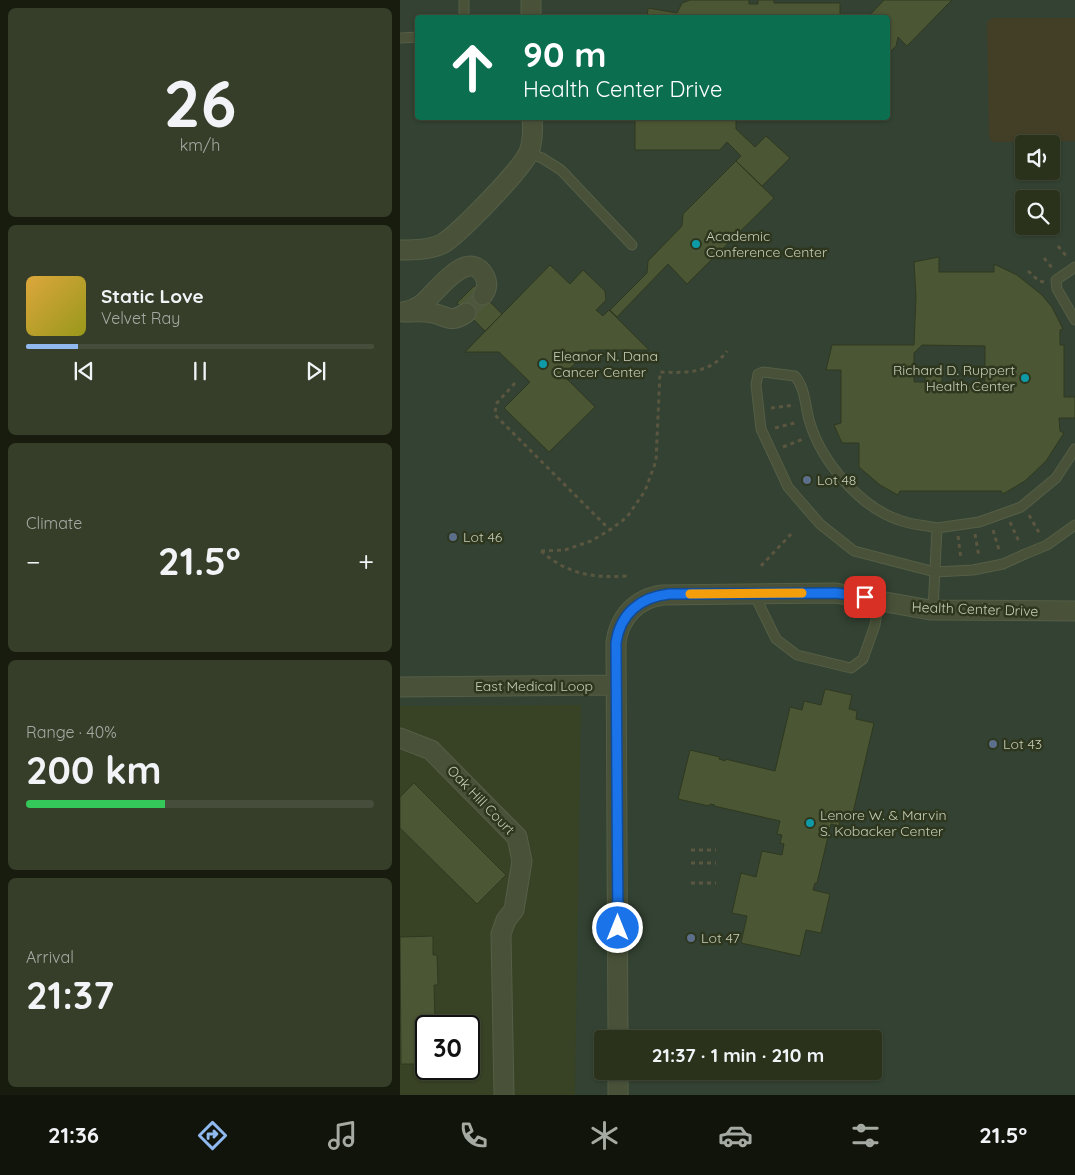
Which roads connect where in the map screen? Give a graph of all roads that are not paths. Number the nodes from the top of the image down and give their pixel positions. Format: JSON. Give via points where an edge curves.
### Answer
{"nodes":[{"id":1,"x":464,"y":0,"type":"edge"},
{"id":2,"x":531,"y":0,"type":"edge"},
{"id":3,"x":464,"y":15,"type":"edge"},
{"id":4,"x":532,"y":15,"type":"edge"},
{"id":5,"x":400,"y":38,"type":"edge"},
{"id":6,"x":415,"y":38,"type":"edge"},
{"id":7,"x":532,"y":120,"type":"edge"},
{"id":8,"x":528,"y":153,"type":"junction"},
{"id":9,"x":632,"y":244,"type":"dead end"},
{"id":10,"x":400,"y":250,"type":"edge"},
{"id":11,"x":1075,"y":267,"type":"edge"},
{"id":12,"x":483,"y":295,"type":"dead end"},
{"id":13,"x":401,"y":312,"type":"edge"},
{"id":14,"x":466,"y":313,"type":"tunnel mouth"},
{"id":15,"x":1075,"y":320,"type":"edge"},
{"id":16,"x":1075,"y":449,"type":"edge"},
{"id":17,"x":1075,"y":525,"type":"edge"},
{"id":18,"x":937,"y":528,"type":"junction"},
{"id":19,"x":935,"y":572,"type":"junction"},
{"id":20,"x":754,"y":594,"type":"junction"},
{"id":21,"x":879,"y":601,"type":"junction"},
{"id":22,"x":933,"y":610,"type":"junction"},
{"id":23,"x":1075,"y":611,"type":"edge"},
{"id":24,"x":616,"y":685,"type":"junction"},
{"id":25,"x":400,"y":687,"type":"edge"},
{"id":26,"x":400,"y":738,"type":"edge"},
{"id":27,"x":618,"y":1030,"type":"edge"},
{"id":28,"x":618,"y":1080,"type":"edge"},
{"id":29,"x":504,"y":1095,"type":"edge"},
{"id":30,"x":618,"y":1095,"type":"edge"}],
"edges":[{"from":1,"to":3,"type":"lane"},
{"from":2,"to":4,"type":"street"},
{"from":5,"to":6,"type":"lane"},
{"from":7,"to":8,"type":"street"},
{"from":8,"to":9,"type":"lane","via":[[561,170]]},
{"from":8,"to":10,"type":"street","via":[[514,173],[448,239],[433,247]]},
{"from":11,"to":15,"type":"lane","via":[[1056,280],[1057,289]]},
{"from":12,"to":13,"type":"street","via":[[487,285],[484,274],[467,266],[457,270],[421,305]]},
{"from":13,"to":14,"type":"street","via":[[428,312],[447,319],[459,318]]},
{"from":16,"to":18,"type":"lane","via":[[1056,478],[1021,507],[979,522]]},
{"from":17,"to":19,"type":"lane","via":[[1047,544],[1003,564]]},
{"from":18,"to":19,"type":"lane"},
{"from":18,"to":19,"type":"lane","via":[[899,520],[872,507],[846,483],[825,457],[810,424],[801,385],[795,376],[758,374],[756,385],[762,431],[788,486],[820,524],[854,551]]},
{"from":19,"to":22,"type":"lane"},
{"from":20,"to":21,"type":"street","name":"Health Center Drive","via":[[836,593]]},
{"from":20,"to":21,"type":"lane","via":[[776,639],[797,656],[851,668],[864,659]]},
{"from":20,"to":24,"type":"street","name":"Health Center Drive","via":[[669,594],[642,601],[628,613],[619,628]]},
{"from":21,"to":22,"type":"street","name":"Health Center Drive"},
{"from":22,"to":23,"type":"street","name":"Health Center Drive"},
{"from":24,"to":25,"type":"street","name":"East Medical Loop"},
{"from":24,"to":27,"type":"street"},
{"from":26,"to":29,"type":"street","name":"Oak Hill Court","via":[[431,750],[517,837],[522,861],[514,910],[501,934]]},
{"from":28,"to":30,"type":"street"}]}
